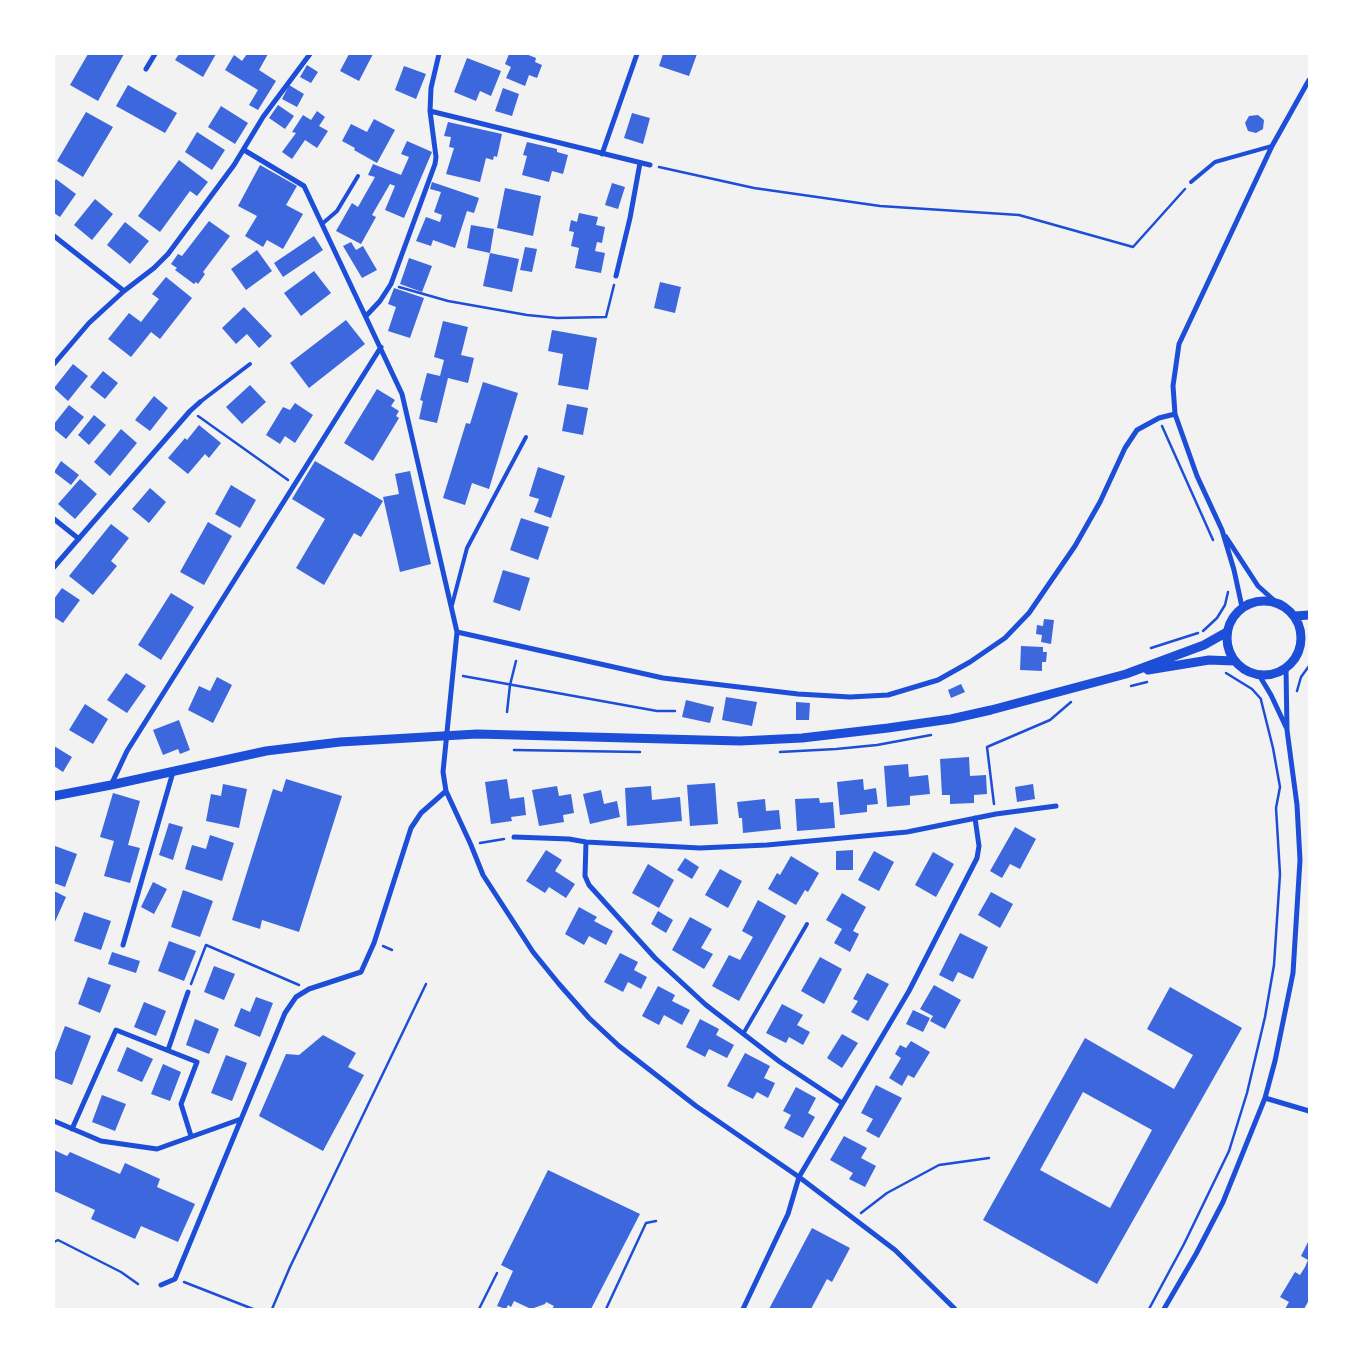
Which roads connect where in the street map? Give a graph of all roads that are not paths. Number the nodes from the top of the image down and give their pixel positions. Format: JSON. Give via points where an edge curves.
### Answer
{"nodes":[{"id":1,"x":155,"y":54,"type":"edge"},
{"id":2,"x":310,"y":54,"type":"edge"},
{"id":3,"x":439,"y":54,"type":"edge"},
{"id":4,"x":637,"y":54,"type":"edge"},
{"id":5,"x":146,"y":68,"type":"dead end"},
{"id":6,"x":1309,"y":80,"type":"edge"},
{"id":7,"x":430,"y":112,"type":"junction"},
{"id":8,"x":1272,"y":146,"type":"junction"},
{"id":9,"x":244,"y":150,"type":"junction"},
{"id":10,"x":602,"y":154,"type":"junction"},
{"id":11,"x":640,"y":163,"type":"junction"},
{"id":12,"x":650,"y":165,"type":"road end"},
{"id":13,"x":358,"y":176,"type":"dead end"},
{"id":14,"x":1191,"y":182,"type":"road end"},
{"id":15,"x":322,"y":224,"type":"junction"},
{"id":16,"x":54,"y":236,"type":"edge"},
{"id":17,"x":616,"y":276,"type":"road end"},
{"id":18,"x":124,"y":290,"type":"junction"},
{"id":19,"x":366,"y":316,"type":"junction"},
{"id":20,"x":381,"y":347,"type":"junction"},
{"id":21,"x":54,"y":364,"type":"edge"},
{"id":22,"x":250,"y":364,"type":"dead end"},
{"id":23,"x":200,"y":402,"type":"joint"},
{"id":24,"x":1175,"y":414,"type":"junction"},
{"id":25,"x":526,"y":437,"type":"dead end"},
{"id":26,"x":54,"y":519,"type":"edge"},
{"id":27,"x":1222,"y":530,"type":"junction"},
{"id":28,"x":78,"y":539,"type":"junction"},
{"id":29,"x":54,"y":567,"type":"edge"},
{"id":30,"x":1277,"y":602,"type":"junction"},
{"id":31,"x":451,"y":607,"type":"junction"},
{"id":32,"x":1242,"y":608,"type":"junction"},
{"id":33,"x":1309,"y":615,"type":"edge"},
{"id":34,"x":1295,"y":616,"type":"junction"},
{"id":35,"x":457,"y":632,"type":"junction"},
{"id":36,"x":1227,"y":632,"type":"junction"},
{"id":37,"x":1309,"y":641,"type":"edge"},
{"id":38,"x":1301,"y":647,"type":"junction"},
{"id":39,"x":1234,"y":661,"type":"junction"},
{"id":40,"x":1286,"y":669,"type":"junction"},
{"id":41,"x":1126,"y":674,"type":"junction"},
{"id":42,"x":1259,"y":676,"type":"junction"},
{"id":43,"x":1287,"y":730,"type":"junction"},
{"id":44,"x":448,"y":736,"type":"junction"},
{"id":45,"x":173,"y":772,"type":"junction"},
{"id":46,"x":111,"y":785,"type":"junction"},
{"id":47,"x":446,"y":791,"type":"junction"},
{"id":48,"x":54,"y":797,"type":"edge"},
{"id":49,"x":1056,"y":806,"type":"dead end"},
{"id":50,"x":975,"y":818,"type":"junction"},
{"id":51,"x":514,"y":837,"type":"dead end"},
{"id":52,"x":586,"y":842,"type":"junction"},
{"id":53,"x":808,"y":924,"type":"dead end"},
{"id":54,"x":122,"y":945,"type":"dead end"},
{"id":55,"x":188,"y":992,"type":"road end"},
{"id":56,"x":743,"y":1034,"type":"junction"},
{"id":57,"x":168,"y":1050,"type":"junction"},
{"id":58,"x":1265,"y":1098,"type":"junction"},
{"id":59,"x":842,"y":1103,"type":"junction"},
{"id":60,"x":1309,"y":1111,"type":"edge"},
{"id":61,"x":241,"y":1119,"type":"junction"},
{"id":62,"x":54,"y":1121,"type":"edge"},
{"id":63,"x":72,"y":1129,"type":"junction"},
{"id":64,"x":191,"y":1136,"type":"junction"},
{"id":65,"x":799,"y":1177,"type":"junction"},
{"id":66,"x":161,"y":1285,"type":"dead end"},
{"id":67,"x":743,"y":1309,"type":"edge"},
{"id":68,"x":955,"y":1309,"type":"edge"},
{"id":69,"x":1164,"y":1309,"type":"edge"}],
"edges":[{"from":1,"to":5,"type":"street"},
{"from":2,"to":9,"type":"street","via":[[263,116]]},
{"from":3,"to":7,"type":"street","via":[[431,88]]},
{"from":4,"to":10,"type":"street"},
{"from":6,"to":8,"type":"street"},
{"from":7,"to":10,"type":"street"},
{"from":7,"to":19,"type":"street","via":[[435,164],[391,284]]},
{"from":8,"to":14,"type":"lane","via":[[1215,162]]},
{"from":8,"to":24,"type":"street","via":[[1180,344],[1173,386]]},
{"from":9,"to":15,"type":"street","via":[[304,186]]},
{"from":9,"to":18,"type":"street","via":[[168,254]]},
{"from":10,"to":11,"type":"street"},
{"from":11,"to":12,"type":"street"},
{"from":11,"to":17,"type":"street"},
{"from":13,"to":15,"type":"lane","via":[[337,211]]},
{"from":15,"to":19,"type":"street"},
{"from":16,"to":18,"type":"street"},
{"from":18,"to":21,"type":"street","via":[[89,323]]},
{"from":19,"to":20,"type":"street"},
{"from":20,"to":31,"type":"street","via":[[402,394]]},
{"from":20,"to":46,"type":"street","via":[[127,751]]},
{"from":22,"to":23,"type":"lane"},
{"from":23,"to":28,"type":"street"},
{"from":24,"to":27,"type":"street"},
{"from":24,"to":35,"type":"street","via":[[1159,418],[1137,430],[1075,546],[1029,613],[1004,638],[938,680],[888,694],[850,697],[798,694],[663,678]]},
{"from":25,"to":31,"type":"lane","via":[[467,548]]},
{"from":26,"to":28,"type":"street"},
{"from":27,"to":30,"type":"street","via":[[1258,586]]},
{"from":27,"to":32,"type":"street"},
{"from":28,"to":29,"type":"street"},
{"from":30,"to":32,"type":"street","via":[[1259,601]]},
{"from":30,"to":34,"type":"street"},
{"from":31,"to":35,"type":"street"},
{"from":32,"to":36,"type":"street"},
{"from":33,"to":34,"type":"street"},
{"from":34,"to":38,"type":"street","via":[[1302,636]]},
{"from":35,"to":44,"type":"street"},
{"from":36,"to":39,"type":"street","via":[[1228,647]]},
{"from":36,"to":41,"type":"street","via":[[1204,645]]},
{"from":37,"to":38,"type":"street"},
{"from":38,"to":40,"type":"street"},
{"from":39,"to":41,"type":"street","via":[[1209,660]]},
{"from":39,"to":42,"type":"street"},
{"from":40,"to":42,"type":"street","via":[[1269,676]]},
{"from":40,"to":43,"type":"street"},
{"from":41,"to":44,"type":"street","via":[[951,719],[802,738],[748,741]]},
{"from":42,"to":43,"type":"street"},
{"from":43,"to":58,"type":"street","via":[[1300,860],[1297,915],[1293,973]]},
{"from":44,"to":45,"type":"street","via":[[340,742],[266,751]]},
{"from":44,"to":47,"type":"street","via":[[443,772]]},
{"from":45,"to":46,"type":"street"},
{"from":45,"to":54,"type":"street"},
{"from":46,"to":48,"type":"street"},
{"from":47,"to":61,"type":"street","via":[[421,813],[411,828],[374,943],[361,972],[309,989],[296,997],[285,1013]]},
{"from":47,"to":65,"type":"street","via":[[483,875],[528,944],[589,1018],[644,1068]]},
{"from":49,"to":50,"type":"street"},
{"from":50,"to":52,"type":"street","via":[[907,832],[767,845],[700,848]]},
{"from":50,"to":59,"type":"street","via":[[979,846],[977,858],[909,991]]},
{"from":51,"to":52,"type":"street"},
{"from":52,"to":56,"type":"street","via":[[585,876],[590,885],[655,958]]},
{"from":53,"to":56,"type":"lane"},
{"from":55,"to":57,"type":"street"},
{"from":56,"to":59,"type":"street"},
{"from":57,"to":63,"type":"street","via":[[116,1030]]},
{"from":57,"to":64,"type":"street","via":[[197,1062],[181,1104]]},
{"from":58,"to":60,"type":"street"},
{"from":58,"to":69,"type":"street","via":[[1223,1202]]},
{"from":59,"to":65,"type":"street"},
{"from":61,"to":64,"type":"street"},
{"from":61,"to":66,"type":"street","via":[[175,1279]]},
{"from":62,"to":63,"type":"street"},
{"from":63,"to":64,"type":"street","via":[[101,1141],[157,1149]]},
{"from":65,"to":67,"type":"street","via":[[788,1214]]},
{"from":65,"to":68,"type":"street","via":[[895,1250]]}]}
